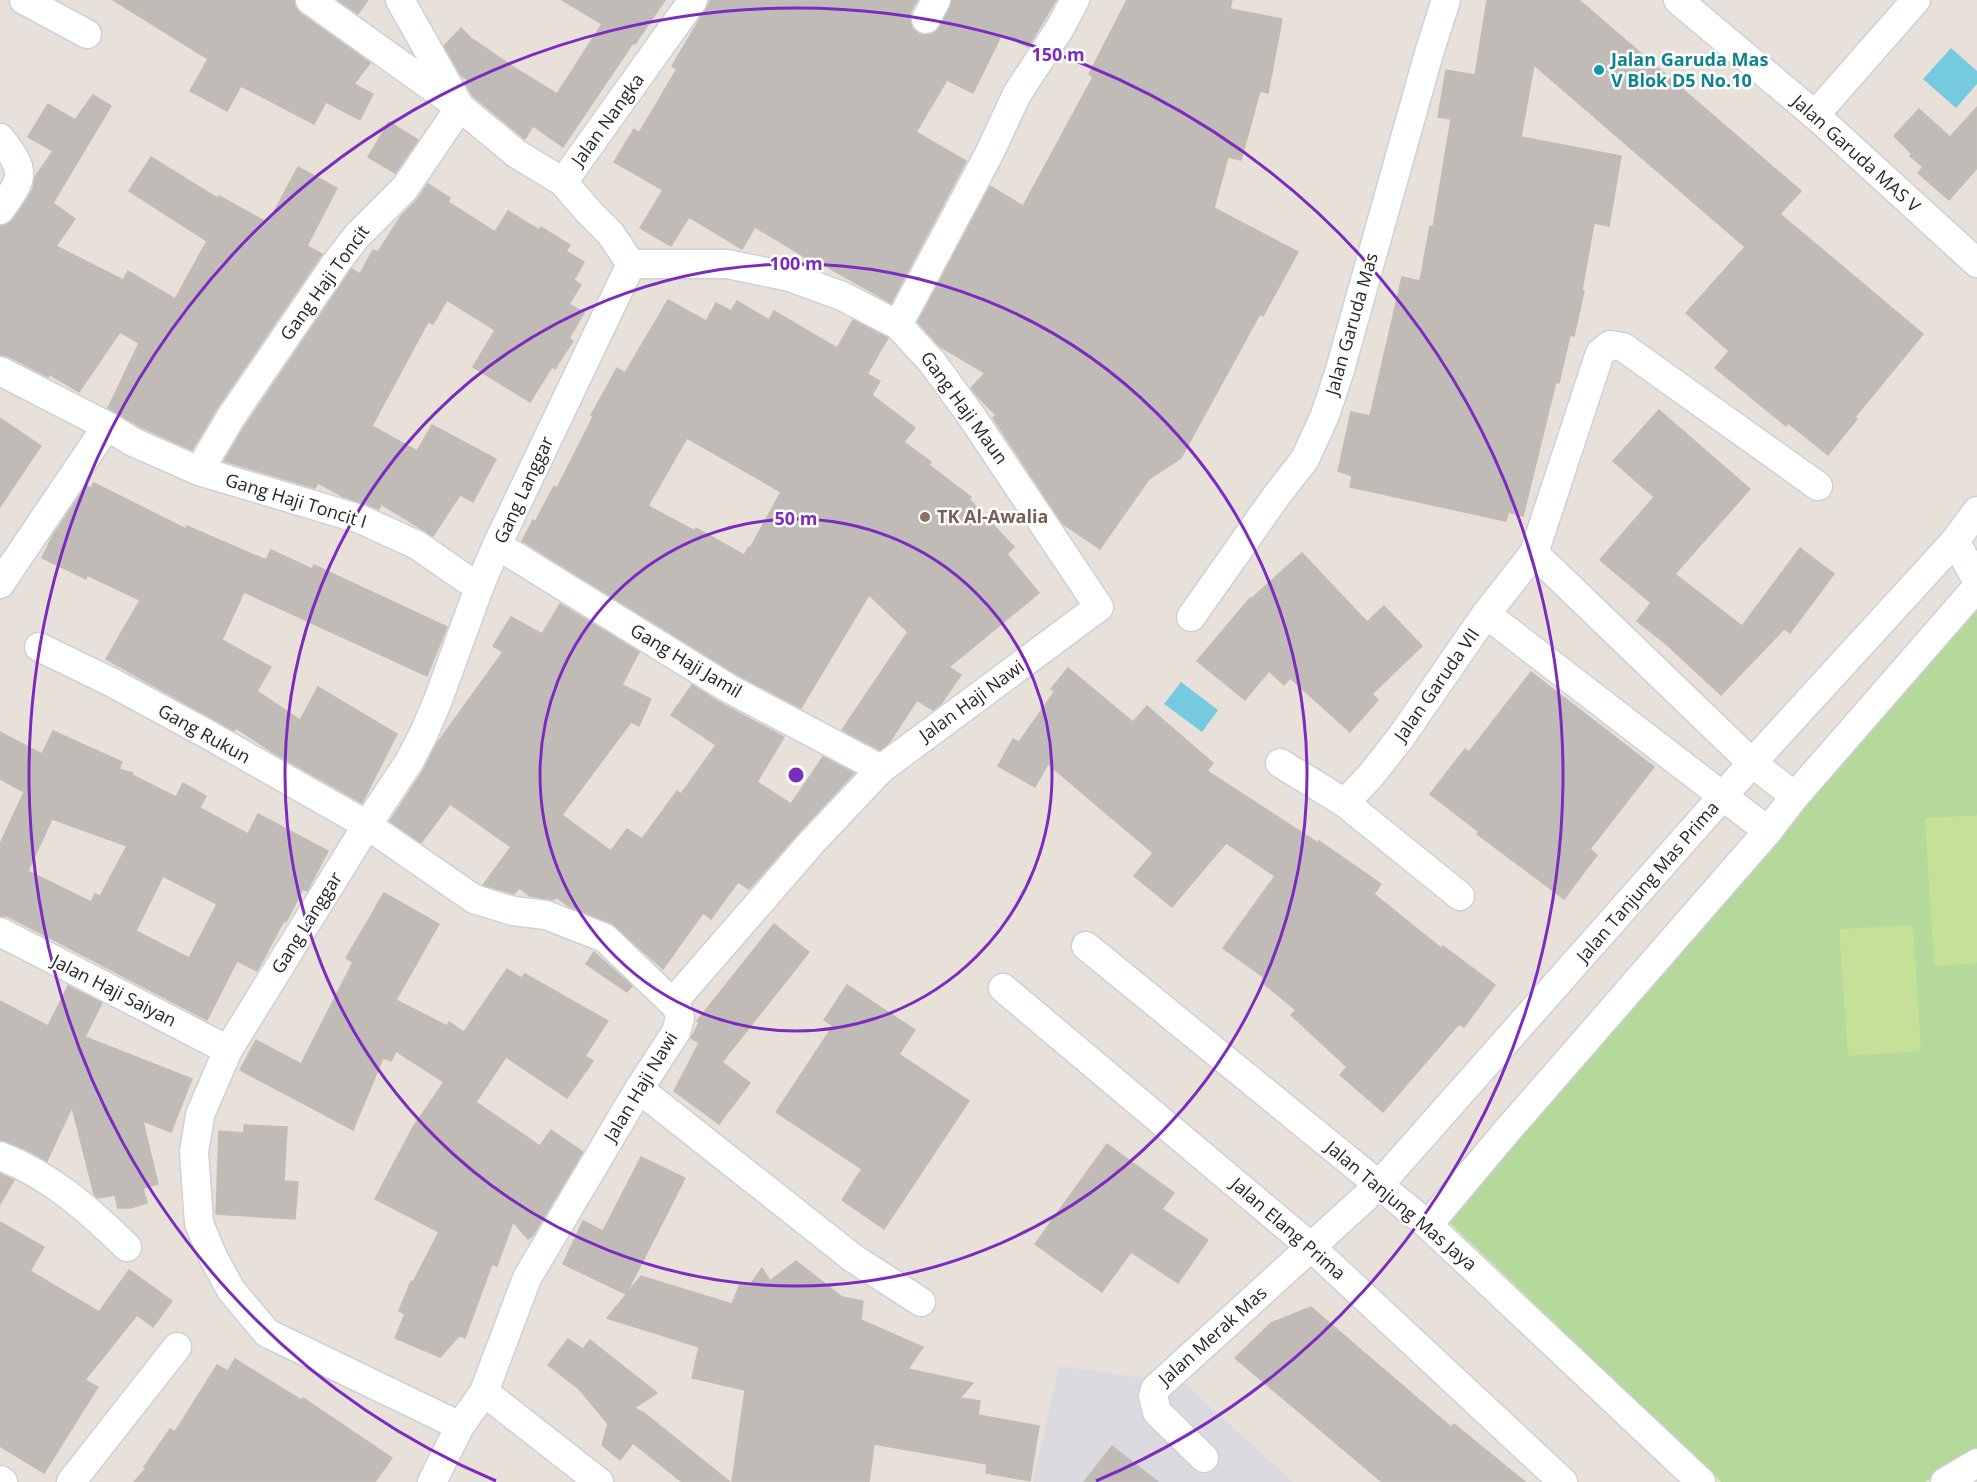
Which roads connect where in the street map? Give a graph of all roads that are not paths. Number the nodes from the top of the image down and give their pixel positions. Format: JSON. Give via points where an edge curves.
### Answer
{"nodes":[{"id":1,"x":24,"y":0,"type":"edge"},
{"id":2,"x":310,"y":0,"type":"edge"},
{"id":3,"x":400,"y":0,"type":"edge"},
{"id":4,"x":693,"y":0,"type":"edge"},
{"id":5,"x":1075,"y":0,"type":"edge"},
{"id":6,"x":1446,"y":0,"type":"edge"},
{"id":7,"x":1678,"y":0,"type":"edge"},
{"id":8,"x":1916,"y":0,"type":"edge"},
{"id":9,"x":87,"y":34,"type":"dead end"},
{"id":10,"x":460,"y":107,"type":"junction"},
{"id":11,"x":1815,"y":116,"type":"junction"},
{"id":12,"x":0,"y":138,"type":"edge"},
{"id":13,"x":563,"y":182,"type":"junction"},
{"id":14,"x":0,"y":210,"type":"edge"},
{"id":15,"x":1977,"y":263,"type":"edge"},
{"id":16,"x":631,"y":264,"type":"junction"},
{"id":17,"x":898,"y":325,"type":"junction"},
{"id":18,"x":0,"y":371,"type":"edge"},
{"id":19,"x":107,"y":426,"type":"junction"},
{"id":20,"x":198,"y":471,"type":"junction"},
{"id":21,"x":1818,"y":486,"type":"dead end"},
{"id":22,"x":1977,"y":511,"type":"edge"},
{"id":23,"x":1955,"y":541,"type":"junction"},
{"id":24,"x":497,"y":545,"type":"junction"},
{"id":25,"x":1534,"y":553,"type":"junction"},
{"id":26,"x":1977,"y":580,"type":"edge"},
{"id":27,"x":0,"y":584,"type":"edge"},
{"id":28,"x":480,"y":585,"type":"junction"},
{"id":29,"x":1977,"y":587,"type":"edge"},
{"id":30,"x":1099,"y":607,"type":"joint"},
{"id":31,"x":1486,"y":614,"type":"junction"},
{"id":32,"x":1191,"y":617,"type":"dead end"},
{"id":33,"x":39,"y":647,"type":"dead end"},
{"id":34,"x":1280,"y":763,"type":"dead end"},
{"id":35,"x":1752,"y":763,"type":"junction"},
{"id":36,"x":880,"y":769,"type":"junction"},
{"id":37,"x":1794,"y":796,"type":"junction"},
{"id":38,"x":1723,"y":797,"type":"junction"},
{"id":39,"x":1345,"y":802,"type":"junction"},
{"id":40,"x":367,"y":825,"type":"junction"},
{"id":41,"x":1768,"y":831,"type":"junction"},
{"id":42,"x":1460,"y":896,"type":"dead end"},
{"id":43,"x":0,"y":932,"type":"edge"},
{"id":44,"x":1086,"y":946,"type":"dead end"},
{"id":45,"x":1004,"y":988,"type":"dead end"},
{"id":46,"x":674,"y":1001,"type":"junction"},
{"id":47,"x":228,"y":1050,"type":"junction"},
{"id":48,"x":639,"y":1089,"type":"junction"},
{"id":49,"x":0,"y":1156,"type":"edge"},
{"id":50,"x":1379,"y":1185,"type":"junction"},
{"id":51,"x":1428,"y":1225,"type":"junction"},
{"id":52,"x":127,"y":1247,"type":"dead end"},
{"id":53,"x":1311,"y":1247,"type":"junction"},
{"id":54,"x":921,"y":1302,"type":"dead end"},
{"id":55,"x":177,"y":1347,"type":"dead end"},
{"id":56,"x":483,"y":1392,"type":"junction"},
{"id":57,"x":460,"y":1426,"type":"junction"},
{"id":58,"x":1204,"y":1458,"type":"dead end"},
{"id":59,"x":1977,"y":1463,"type":"edge"},
{"id":60,"x":71,"y":1482,"type":"edge"},
{"id":61,"x":432,"y":1482,"type":"edge"},
{"id":62,"x":600,"y":1482,"type":"edge"},
{"id":63,"x":1563,"y":1482,"type":"edge"},
{"id":64,"x":1701,"y":1482,"type":"edge"},
{"id":65,"x":1946,"y":1482,"type":"edge"}],
"edges":[{"from":1,"to":9,"type":"street"},
{"from":2,"to":10,"type":"street"},
{"from":3,"to":10,"type":"street"},
{"from":4,"to":13,"type":"street","name":"Jalan Nangka"},
{"from":5,"to":17,"type":"street","via":[[1017,94]]},
{"from":6,"to":32,"type":"street","name":"Jalan Garuda Mas","via":[[1324,415],[1305,459]]},
{"from":7,"to":11,"type":"street","name":"Jalan Garuda MAS V"},
{"from":8,"to":11,"type":"street"},
{"from":10,"to":13,"type":"street","via":[[517,154]]},
{"from":10,"to":20,"type":"street","name":"Gang Haji Toncit","via":[[405,188],[336,262]]},
{"from":11,"to":15,"type":"street","name":"Jalan Garuda MAS V"},
{"from":12,"to":14,"type":"street","via":[[20,172],[16,188]]},
{"from":13,"to":16,"type":"street","name":"Jalan Nangka","via":[[610,233]]},
{"from":16,"to":17,"type":"street","name":"Gang Haji Maun","via":[[727,264],[790,277],[842,296]]},
{"from":16,"to":24,"type":"street","name":"Gang Langgar"},
{"from":17,"to":30,"type":"street","name":"Gang Haji Maun","via":[[933,362]]},
{"from":18,"to":19,"type":"street","name":"Gang Haji Toncit I"},
{"from":19,"to":20,"type":"street","name":"Gang Haji Toncit I"},
{"from":19,"to":27,"type":"street"},
{"from":20,"to":28,"type":"street","name":"Gang Haji Toncit I","via":[[360,519],[417,545]]},
{"from":21,"to":25,"type":"street","via":[[1623,347],[1610,345],[1600,353]]},
{"from":22,"to":23,"type":"street","name":"Jalan Tanjung Mas Prima"},
{"from":23,"to":26,"type":"street"},
{"from":23,"to":35,"type":"street","name":"Jalan Tanjung Mas Prima"},
{"from":24,"to":28,"type":"street","name":"Gang Langgar"},
{"from":24,"to":36,"type":"street","name":"Gang Haji Jamil","via":[[728,688]]},
{"from":25,"to":31,"type":"street"},
{"from":25,"to":35,"type":"street"},
{"from":28,"to":40,"type":"street","name":"Gang Langgar","via":[[424,733]]},
{"from":29,"to":37,"type":"street"},
{"from":30,"to":36,"type":"street","name":"Jalan Haji Nawi"},
{"from":31,"to":38,"type":"street","name":"Jalan Garuda VII"},
{"from":31,"to":39,"type":"street","name":"Jalan Garuda VII","via":[[1401,737]]},
{"from":33,"to":40,"type":"street","name":"Gang Rukun","via":[[91,671]]},
{"from":34,"to":39,"type":"street"},
{"from":35,"to":37,"type":"street"},
{"from":35,"to":38,"type":"street","name":"Jalan Tanjung Mas Prima"},
{"from":36,"to":46,"type":"street","name":"Jalan Haji Nawi"},
{"from":37,"to":41,"type":"street"},
{"from":38,"to":41,"type":"street","name":"Jalan Garuda VII"},
{"from":38,"to":50,"type":"street","name":"Jalan Tanjung Mas Prima"},
{"from":39,"to":42,"type":"street"},
{"from":40,"to":46,"type":"street","via":[[474,899],[513,911],[546,915],[605,938]]},
{"from":40,"to":47,"type":"street","name":"Gang Langgar"},
{"from":41,"to":51,"type":"street"},
{"from":43,"to":47,"type":"street","name":"Jalan Haji Saiyan"},
{"from":44,"to":50,"type":"street","name":"Jalan Tanjung Mas Jaya"},
{"from":45,"to":53,"type":"street","name":"Jalan Elang Prima"},
{"from":46,"to":48,"type":"street","name":"Jalan Haji Nawi","via":[[679,1012],[676,1032]]},
{"from":47,"to":57,"type":"street","name":"Gang Langgar","via":[[200,1115],[194,1152],[199,1223],[231,1290],[267,1333]]},
{"from":48,"to":54,"type":"street","via":[[854,1258]]},
{"from":48,"to":56,"type":"street","name":"Jalan Haji Nawi","via":[[527,1278]]},
{"from":49,"to":52,"type":"street","via":[[46,1179],[89,1211]]},
{"from":50,"to":51,"type":"street","name":"Jalan Tanjung Mas Jaya"},
{"from":50,"to":53,"type":"street","name":"Jalan Tanjung Mas Prima"},
{"from":51,"to":64,"type":"street","name":"Jalan Tanjung Mas Jaya"},
{"from":53,"to":58,"type":"street","name":"Jalan Merak Mas","via":[[1155,1389],[1153,1401],[1157,1412]]},
{"from":53,"to":63,"type":"street","name":"Jalan Elang Prima"},
{"from":55,"to":60,"type":"street"},
{"from":56,"to":57,"type":"street","name":"Jalan Haji Nawi"},
{"from":56,"to":62,"type":"street"},
{"from":57,"to":61,"type":"street"},
{"from":59,"to":65,"type":"street"}]}
